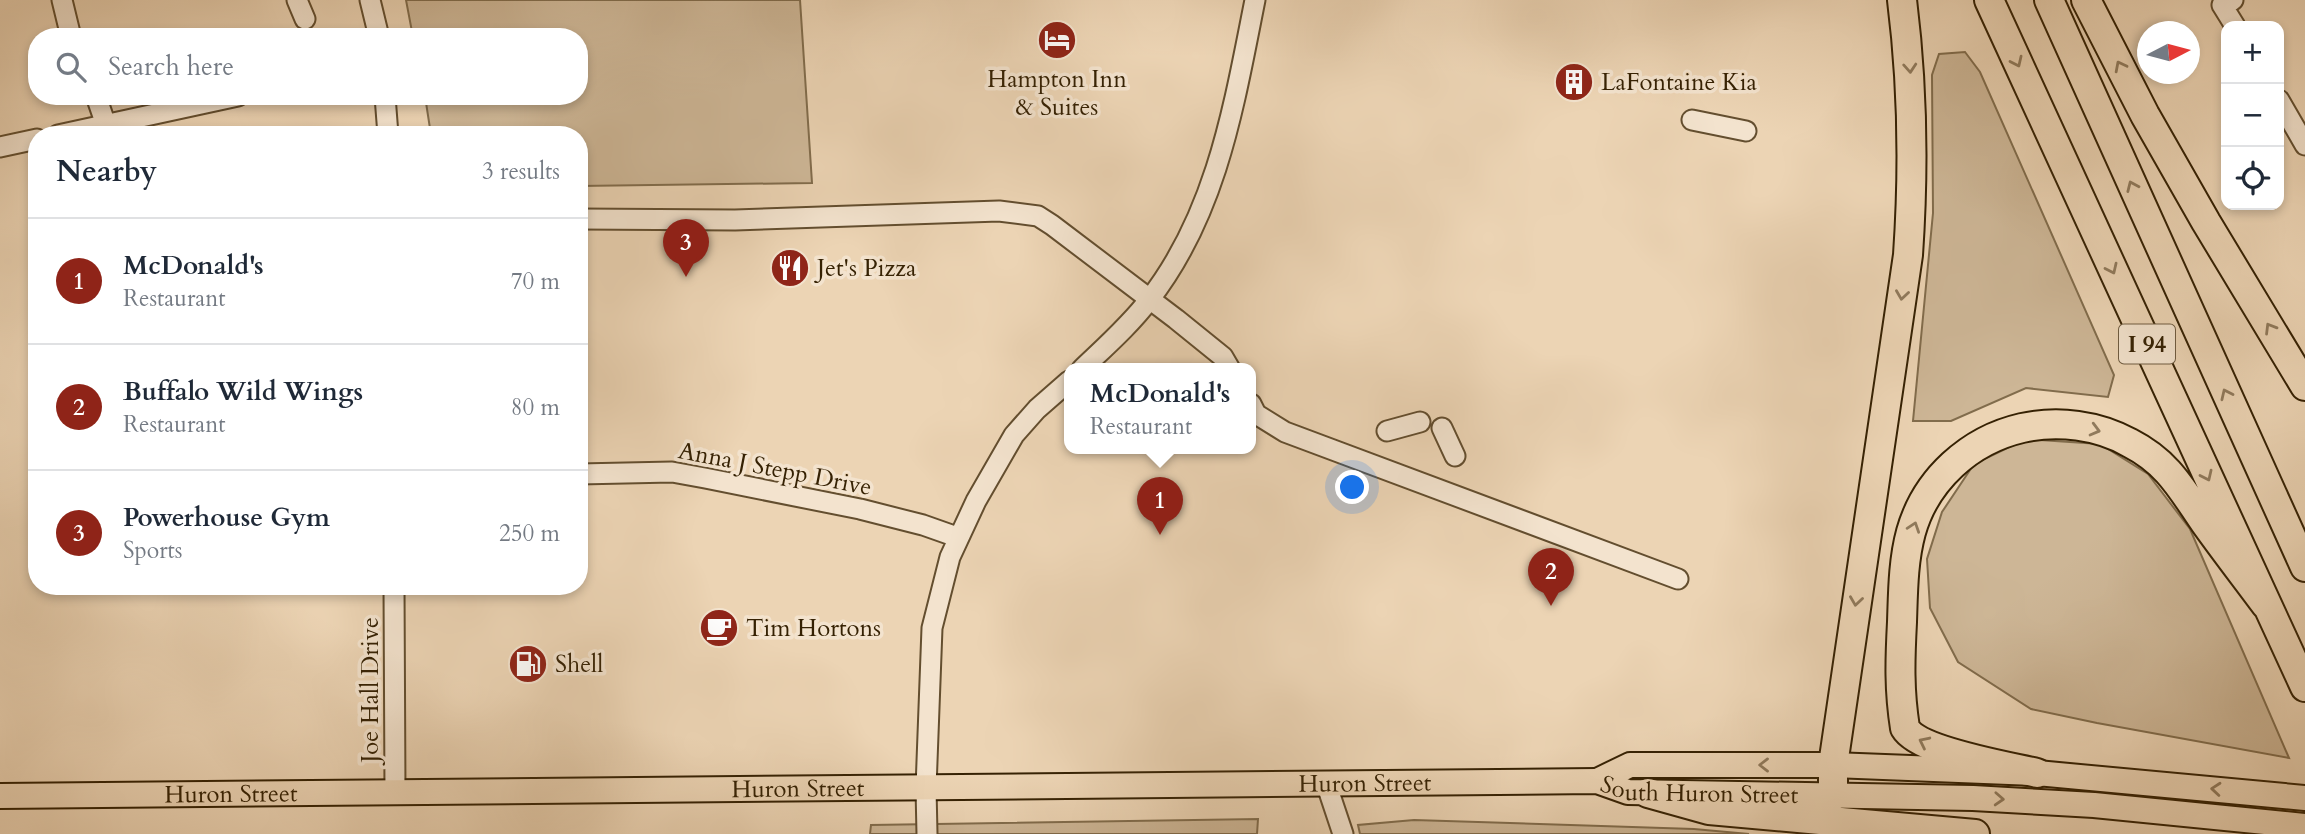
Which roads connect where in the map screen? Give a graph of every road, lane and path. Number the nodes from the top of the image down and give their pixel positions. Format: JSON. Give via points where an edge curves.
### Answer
{"nodes":[{"id":1,"x":62,"y":0,"type":"edge"},
{"id":2,"x":298,"y":0,"type":"edge"},
{"id":3,"x":370,"y":0,"type":"edge"},
{"id":4,"x":1255,"y":0,"type":"edge"},
{"id":5,"x":1902,"y":0,"type":"edge"},
{"id":6,"x":1989,"y":0,"type":"edge"},
{"id":7,"x":2049,"y":0,"type":"edge"},
{"id":8,"x":2086,"y":0,"type":"edge"},
{"id":9,"x":2233,"y":0,"type":"edge"},
{"id":10,"x":305,"y":19,"type":"dead end"},
{"id":11,"x":2232,"y":21,"type":"edge"},
{"id":12,"x":69,"y":28,"type":"edge"},
{"id":13,"x":377,"y":28,"type":"edge"},
{"id":14,"x":99,"y":105,"type":"edge"},
{"id":15,"x":197,"y":105,"type":"edge"},
{"id":16,"x":386,"y":105,"type":"edge"},
{"id":17,"x":2284,"y":109,"type":"edge"},
{"id":18,"x":1692,"y":120,"type":"dead end"},
{"id":19,"x":106,"y":125,"type":"junction"},
{"id":20,"x":101,"y":126,"type":"edge"},
{"id":21,"x":388,"y":126,"type":"edge"},
{"id":22,"x":1746,"y":131,"type":"dead end"},
{"id":23,"x":28,"y":141,"type":"edge"},
{"id":24,"x":2305,"y":145,"type":"edge"},
{"id":25,"x":0,"y":147,"type":"edge"},
{"id":26,"x":588,"y":219,"type":"edge"},
{"id":27,"x":1150,"y":300,"type":"junction"},
{"id":28,"x":1088,"y":363,"type":"edge"},
{"id":29,"x":1226,"y":363,"type":"edge"},
{"id":30,"x":1064,"y":385,"type":"edge"},
{"id":31,"x":2305,"y":386,"type":"edge"},
{"id":32,"x":1256,"y":414,"type":"edge"},
{"id":33,"x":1420,"y":422,"type":"dead end"},
{"id":34,"x":1442,"y":428,"type":"dead end"},
{"id":35,"x":1387,"y":431,"type":"dead end"},
{"id":36,"x":1455,"y":456,"type":"dead end"},
{"id":37,"x":588,"y":474,"type":"edge"},
{"id":38,"x":957,"y":537,"type":"junction"},
{"id":39,"x":2305,"y":567,"type":"edge"},
{"id":40,"x":1678,"y":579,"type":"dead end"},
{"id":41,"x":394,"y":595,"type":"edge"},
{"id":42,"x":2266,"y":605,"type":"junction"},
{"id":43,"x":2305,"y":687,"type":"edge"},
{"id":44,"x":1833,"y":765,"type":"junction"},
{"id":45,"x":2037,"y":773,"type":"junction"},
{"id":46,"x":1597,"y":780,"type":"junction"},
{"id":47,"x":1326,"y":783,"type":"junction"},
{"id":48,"x":926,"y":788,"type":"junction"},
{"id":49,"x":395,"y":793,"type":"junction"},
{"id":50,"x":1648,"y":793,"type":"junction"},
{"id":51,"x":0,"y":796,"type":"edge"},
{"id":52,"x":1833,"y":796,"type":"junction"},
{"id":53,"x":2294,"y":797,"type":"edge"},
{"id":54,"x":2301,"y":826,"type":"edge"},
{"id":55,"x":927,"y":834,"type":"edge"},
{"id":56,"x":1343,"y":834,"type":"edge"},
{"id":57,"x":1975,"y":834,"type":"edge"}],
"edges":[{"from":1,"to":12,"type":"street"},
{"from":2,"to":10,"type":"street"},
{"from":3,"to":13,"type":"street"},
{"from":4,"to":27,"type":"street","via":[[1231,123],[1215,177],[1191,235]]},
{"from":5,"to":44,"type":"highway","one_way":true,"via":[[1913,126],[1908,255]]},
{"from":6,"to":42,"type":"highway","number":"I 94","one_way":true},
{"from":39,"to":7,"type":"highway","number":"I 94","one_way":true},
{"from":31,"to":8,"type":"highway","one_way":true,"via":[[2145,115]]},
{"from":9,"to":11,"type":"street","via":[[2222,5]]},
{"from":14,"to":19,"type":"street"},
{"from":15,"to":19,"type":"street"},
{"from":16,"to":21,"type":"street"},
{"from":17,"to":24,"type":"street"},
{"from":18,"to":22,"type":"street"},
{"from":19,"to":20,"type":"street"},
{"from":23,"to":25,"type":"street"},
{"from":26,"to":27,"type":"street","via":[[748,220],[999,211],[1038,216]]},
{"from":27,"to":28,"type":"street"},
{"from":27,"to":29,"type":"street"},
{"from":30,"to":38,"type":"street","via":[[1014,435]]},
{"from":32,"to":40,"type":"street","via":[[1285,432]]},
{"from":33,"to":35,"type":"street"},
{"from":34,"to":36,"type":"street"},
{"from":37,"to":38,"type":"street","name":"Anna J Stepp Drive","via":[[672,472],[860,509]]},
{"from":38,"to":48,"type":"street","via":[[932,628]]},
{"from":41,"to":49,"type":"street","name":"Joe Hall Drive"},
{"from":42,"to":43,"type":"highway","number":"I 94"},
{"from":45,"to":42,"type":"highway","one_way":true,"via":[[1924,744],[1905,728],[1900,695],[1901,636],[1912,531],[1927,494],[1950,466],[1977,445],[2037,425],[2077,425],[2130,443],[2176,478]]},
{"from":44,"to":45,"type":"main road","name":"South Huron Street"},
{"from":44,"to":46,"type":"main road","name":"South Huron Street","one_way":true,"via":[[1630,765]]},
{"from":44,"to":52,"type":"highway"},
{"from":53,"to":45,"type":"main road","name":"South Huron Street","one_way":true},
{"from":46,"to":47,"type":"main road","name":"Huron Street"},
{"from":46,"to":50,"type":"main road","name":"South Huron Street","via":[[1628,792]]},
{"from":47,"to":48,"type":"main road","name":"Huron Street"},
{"from":47,"to":56,"type":"street"},
{"from":48,"to":49,"type":"main road","name":"Huron Street"},
{"from":48,"to":55,"type":"street"},
{"from":49,"to":51,"type":"main road","name":"Huron Street"},
{"from":50,"to":52,"type":"main road","name":"South Huron Street"},
{"from":50,"to":57,"type":"highway","via":[[1709,810]]},
{"from":52,"to":54,"type":"main road","name":"South Huron Street","one_way":true,"via":[[2080,804]]}]}
